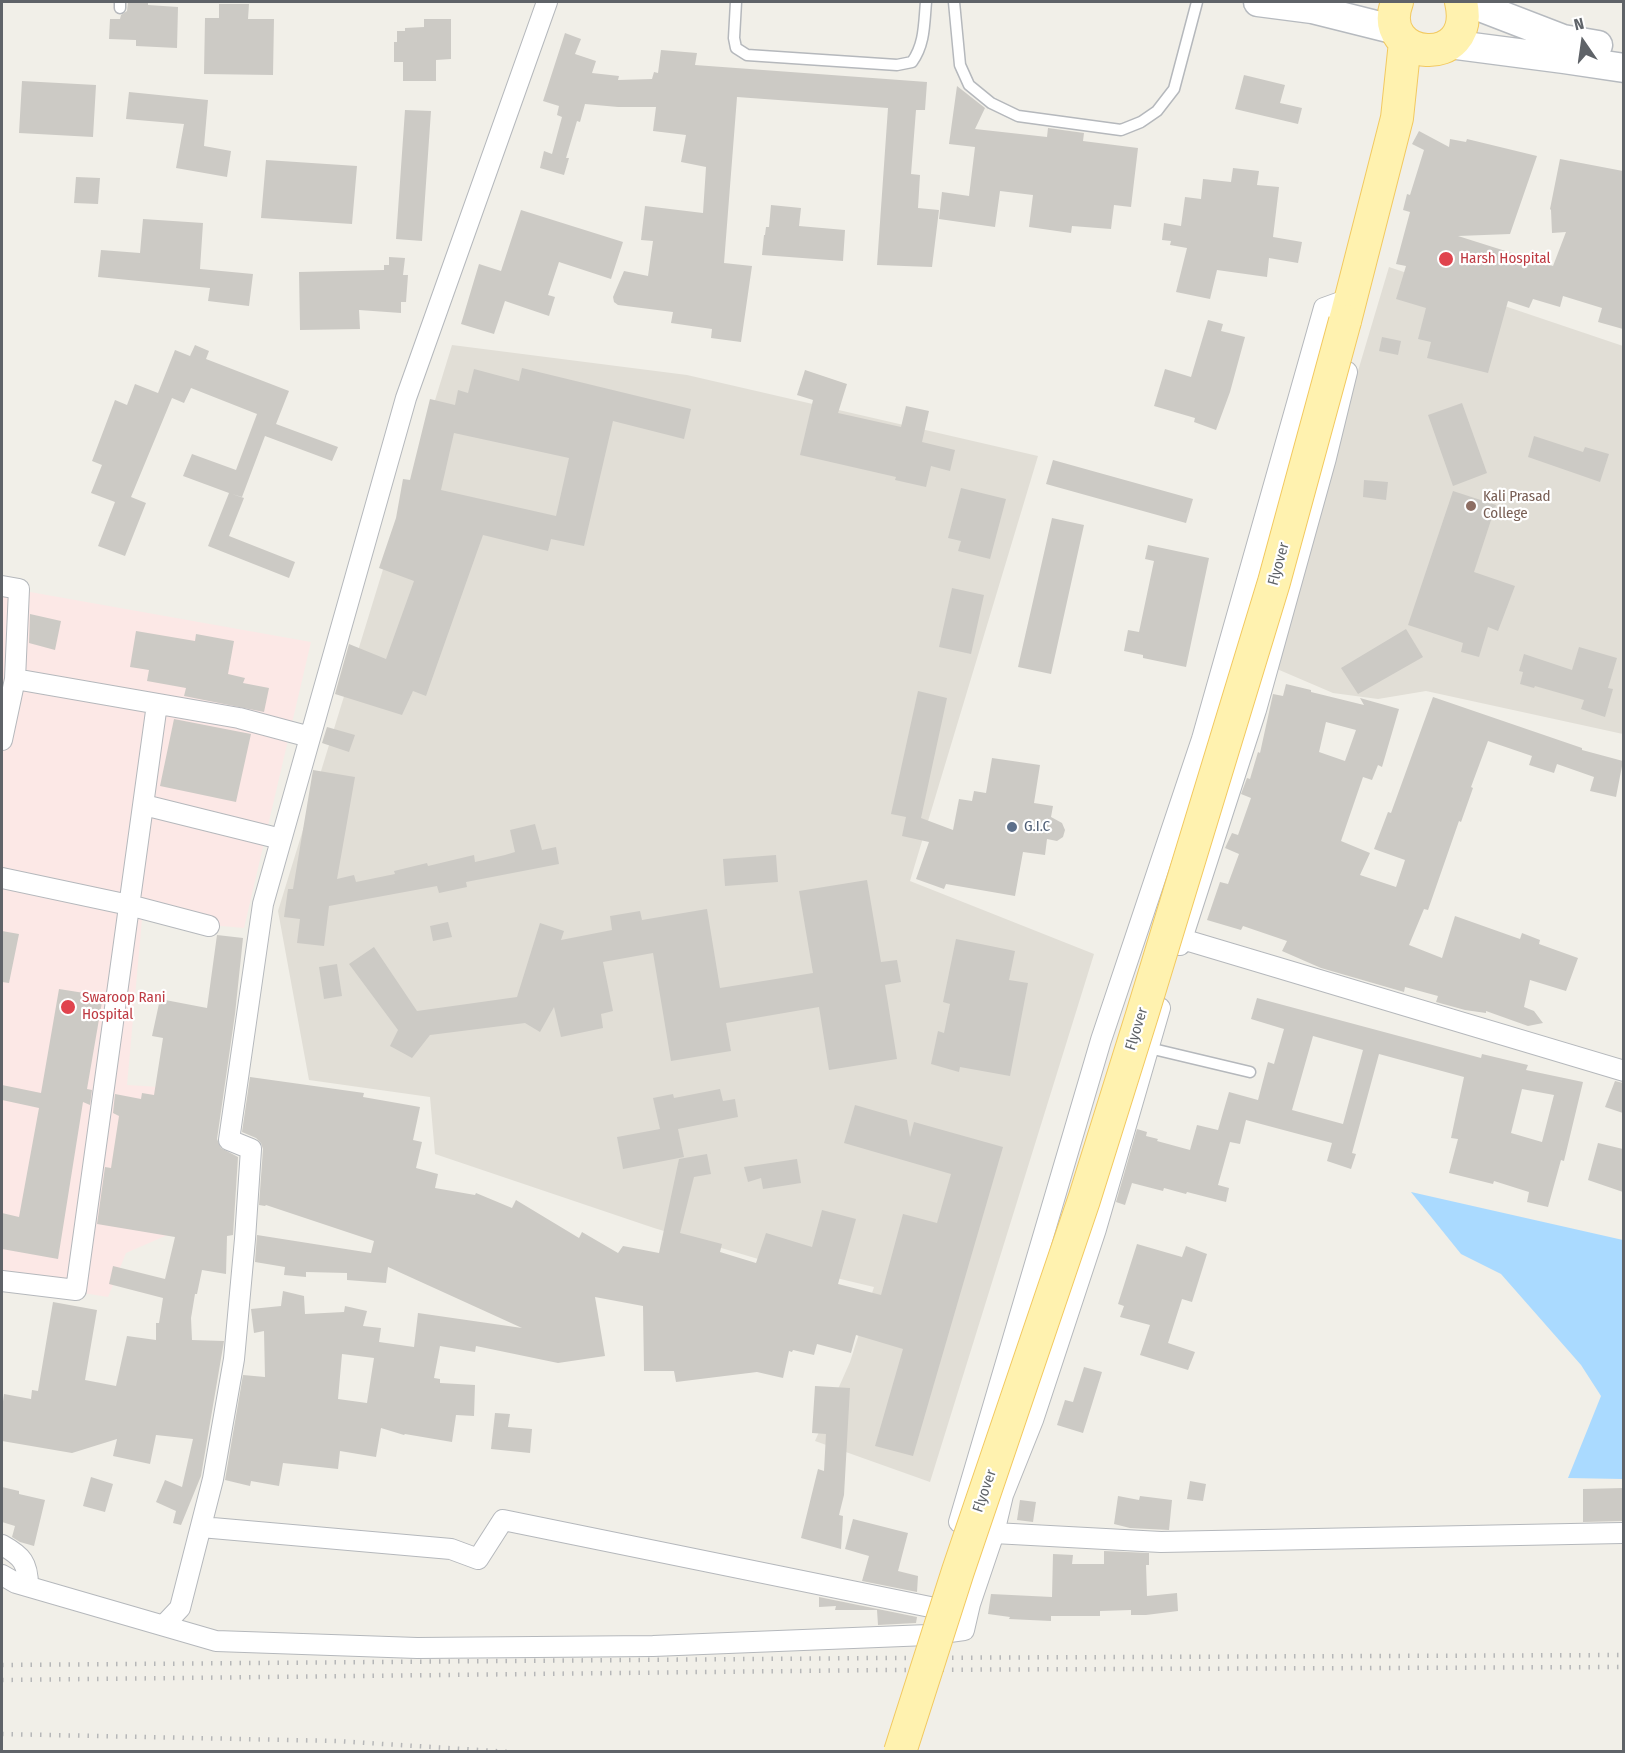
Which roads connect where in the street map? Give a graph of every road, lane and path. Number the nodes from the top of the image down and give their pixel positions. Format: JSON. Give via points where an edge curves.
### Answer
{"nodes":[{"id":1,"x":547,"y":2,"type":"edge"},
{"id":2,"x":736,"y":2,"type":"edge"},
{"id":3,"x":926,"y":2,"type":"edge"},
{"id":4,"x":954,"y":2,"type":"edge"},
{"id":5,"x":1197,"y":2,"type":"edge"},
{"id":6,"x":1258,"y":2,"type":"edge"},
{"id":7,"x":1461,"y":2,"type":"edge"},
{"id":8,"x":1467,"y":2,"type":"edge"},
{"id":9,"x":1416,"y":34,"type":"edge"},
{"id":10,"x":1623,"y":49,"type":"edge"},
{"id":11,"x":1623,"y":68,"type":"edge"},
{"id":12,"x":1347,"y":310,"type":"junction"},
{"id":13,"x":2,"y":586,"type":"edge"},
{"id":14,"x":15,"y":679,"type":"junction"},
{"id":15,"x":157,"y":704,"type":"junction"},
{"id":16,"x":310,"y":737,"type":"junction"},
{"id":17,"x":2,"y":740,"type":"edge"},
{"id":18,"x":144,"y":805,"type":"junction"},
{"id":19,"x":282,"y":839,"type":"junction"},
{"id":20,"x":2,"y":878,"type":"edge"},
{"id":21,"x":129,"y":905,"type":"junction"},
{"id":22,"x":209,"y":926,"type":"dead end"},
{"id":23,"x":1182,"y":939,"type":"junction"},
{"id":24,"x":1149,"y":1048,"type":"junction"},
{"id":25,"x":1623,"y":1071,"type":"edge"},
{"id":26,"x":1250,"y":1072,"type":"dead end"},
{"id":27,"x":2,"y":1281,"type":"edge"},
{"id":28,"x":201,"y":1527,"type":"junction"},
{"id":29,"x":994,"y":1533,"type":"junction"},
{"id":30,"x":1622,"y":1533,"type":"dead end"},
{"id":31,"x":2,"y":1545,"type":"edge"},
{"id":32,"x":12,"y":1582,"type":"edge"},
{"id":33,"x":935,"y":1608,"type":"junction"},
{"id":34,"x":164,"y":1625,"type":"junction"},
{"id":35,"x":928,"y":1635,"type":"junction"},
{"id":36,"x":885,"y":1752,"type":"edge"},
{"id":37,"x":900,"y":1752,"type":"edge"}],
"edges":[{"from":1,"to":16,"type":"street","via":[[406,398]]},
{"from":2,"to":3,"type":"lane","via":[[736,48],[747,55],[897,65],[912,62],[919,52]]},
{"from":4,"to":5,"type":"lane","via":[[960,65],[969,85],[991,103],[1018,116],[1121,130],[1157,111],[1174,89]]},
{"from":6,"to":9,"type":"main road","via":[[1312,9]]},
{"from":7,"to":9,"type":"main road","name":"Flyover","via":[[1461,28]]},
{"from":8,"to":10,"type":"main road","via":[[1563,39]]},
{"from":9,"to":11,"type":"main road"},
{"from":9,"to":12,"type":"main road","name":"Flyover","via":[[1417,74],[1396,118]]},
{"from":12,"to":23,"type":"street","via":[[1360,316],[1326,458],[1256,710]]},
{"from":12,"to":33,"type":"street","via":[[1324,308],[1202,739],[1101,1040]]},
{"from":12,"to":37,"type":"main road","name":"Flyover","bridge":true,"via":[[1274,582],[1135,1037]]},
{"from":13,"to":14,"type":"street","via":[[19,589]]},
{"from":14,"to":15,"type":"street"},
{"from":14,"to":17,"type":"street"},
{"from":15,"to":16,"type":"street","via":[[239,718]]},
{"from":15,"to":18,"type":"street"},
{"from":16,"to":19,"type":"street"},
{"from":18,"to":19,"type":"street"},
{"from":18,"to":21,"type":"street"},
{"from":19,"to":28,"type":"street","via":[[263,904],[229,1140],[251,1149],[245,1239],[234,1359]]},
{"from":20,"to":21,"type":"street"},
{"from":21,"to":22,"type":"street"},
{"from":21,"to":27,"type":"street","via":[[76,1290]]},
{"from":23,"to":24,"type":"street"},
{"from":23,"to":25,"type":"street"},
{"from":24,"to":26,"type":"lane"},
{"from":24,"to":29,"type":"street","via":[[1096,1229],[1033,1420],[1003,1495]]},
{"from":28,"to":33,"type":"street","via":[[451,1549],[478,1558],[502,1520]]},
{"from":28,"to":34,"type":"street","via":[[180,1608]]},
{"from":29,"to":30,"type":"street","via":[[1161,1542]]},
{"from":29,"to":35,"type":"street","via":[[964,1630]]},
{"from":31,"to":32,"type":"street","via":[[15,1552],[28,1570]]},
{"from":32,"to":34,"type":"street"},
{"from":33,"to":35,"type":"street"},
{"from":34,"to":35,"type":"street","via":[[216,1641],[417,1648],[653,1646]]},
{"from":35,"to":36,"type":"street"}]}
